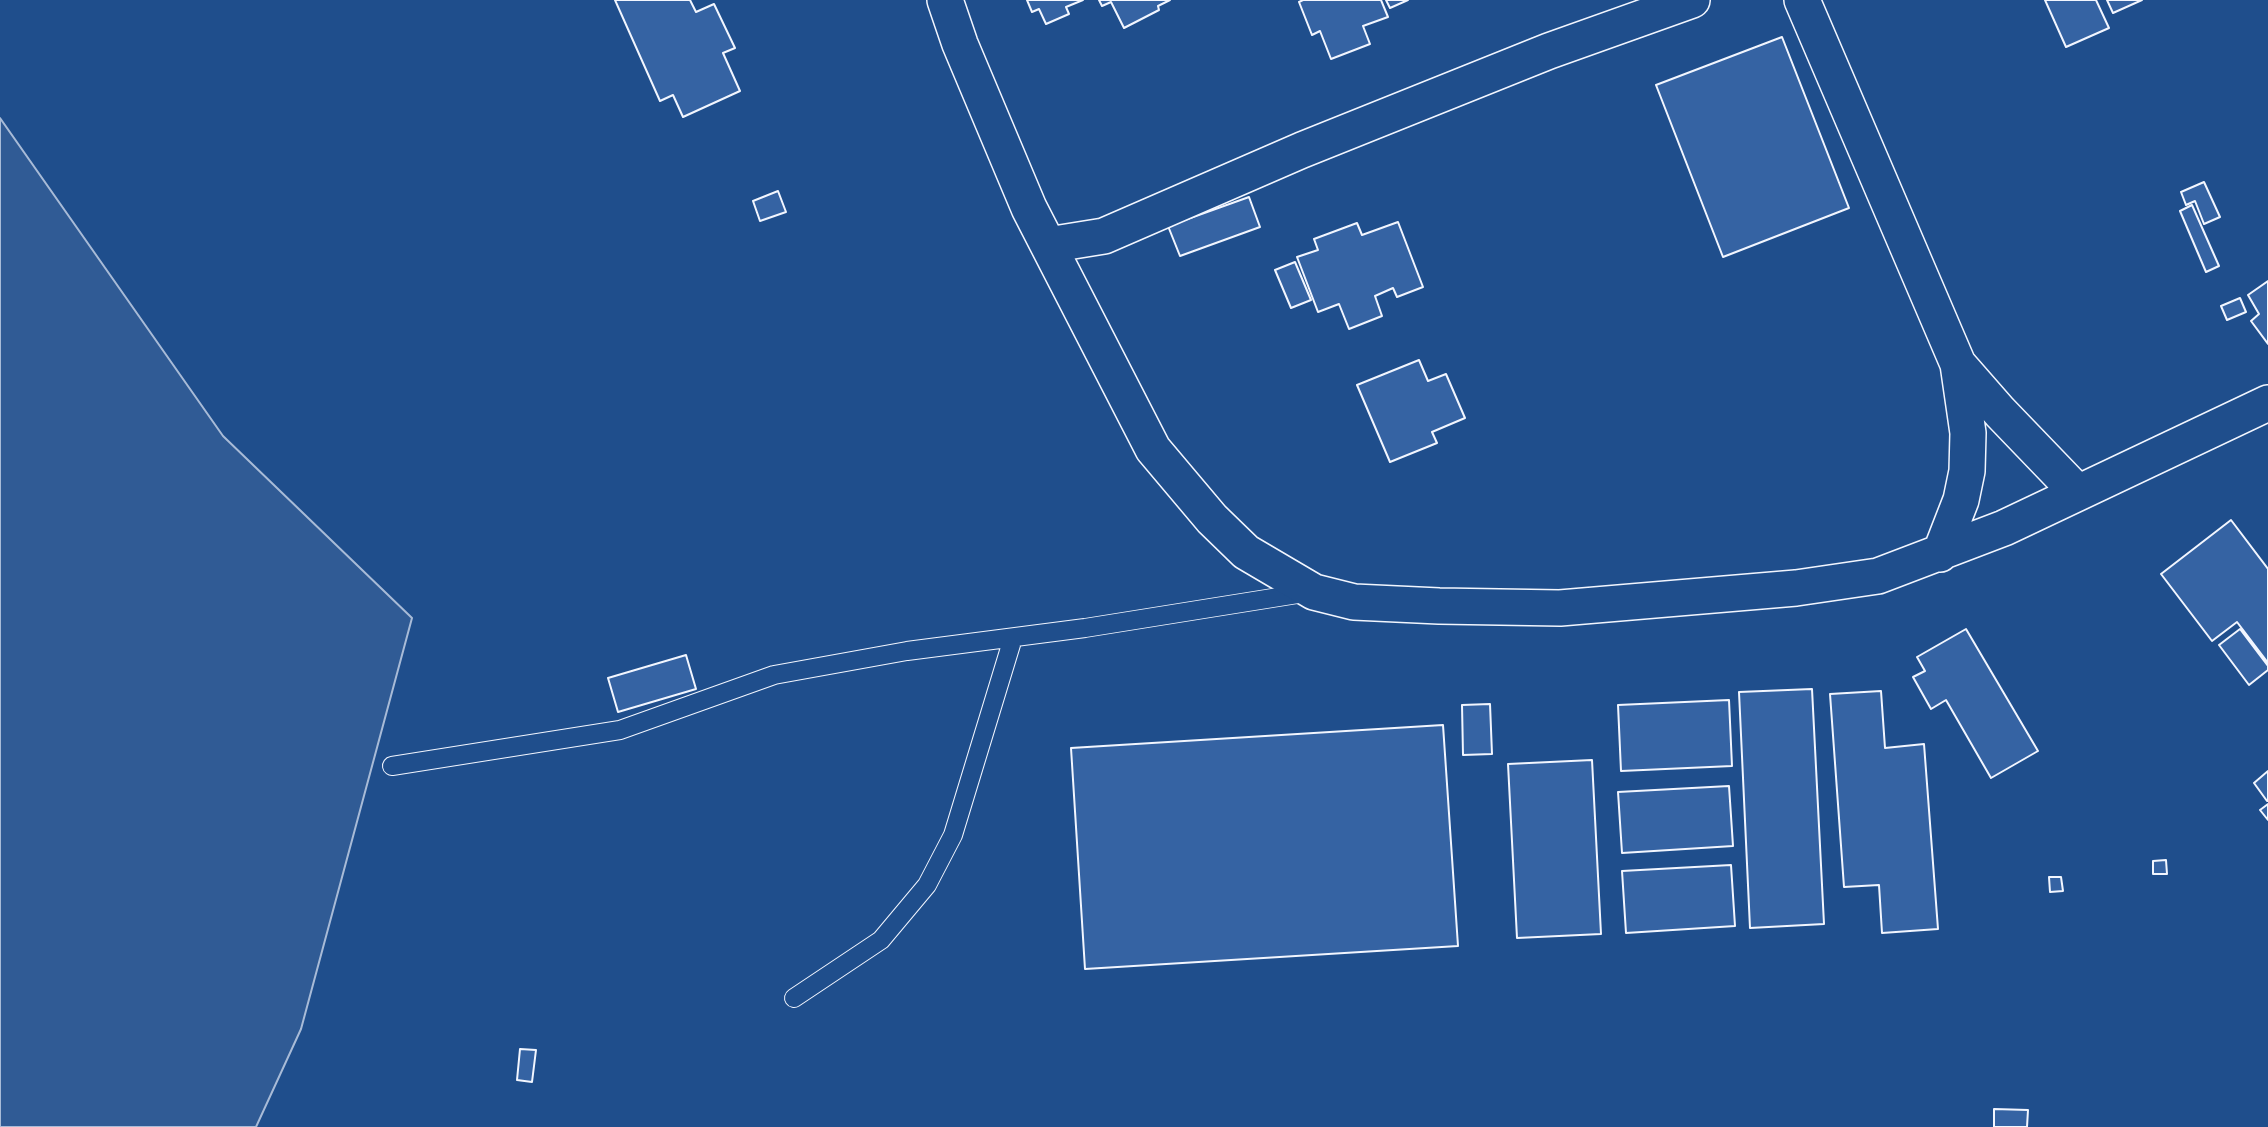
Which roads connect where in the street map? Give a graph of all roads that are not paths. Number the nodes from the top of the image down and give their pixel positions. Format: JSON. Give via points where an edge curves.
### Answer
{"nodes":[{"id":1,"x":945,"y":0,"type":"edge"},
{"id":2,"x":1692,"y":0,"type":"edge"},
{"id":3,"x":1802,"y":0,"type":"edge"},
{"id":4,"x":1048,"y":245,"type":"junction"},
{"id":5,"x":1958,"y":364,"type":"junction"},
{"id":6,"x":2268,"y":403,"type":"edge"},
{"id":7,"x":2077,"y":492,"type":"junction"},
{"id":8,"x":1940,"y":554,"type":"junction"},
{"id":9,"x":1314,"y":592,"type":"junction"},
{"id":10,"x":1013,"y":638,"type":"junction"},
{"id":11,"x":392,"y":766,"type":"dead end"},
{"id":12,"x":794,"y":998,"type":"dead end"}],
"edges":[{"from":1,"to":4,"type":"street","via":[[997,133]]},
{"from":2,"to":4,"type":"street","via":[[1549,51],[1302,150],[1104,236]]},
{"from":3,"to":5,"type":"street"},
{"from":4,"to":9,"type":"street","via":[[1153,449],[1246,552]]},
{"from":5,"to":7,"type":"street"},
{"from":5,"to":8,"type":"street","via":[[1968,433],[1966,471],[1962,500]]},
{"from":6,"to":7,"type":"street"},
{"from":7,"to":8,"type":"street"},
{"from":8,"to":9,"type":"street","via":[[1878,576],[1796,588],[1560,608],[1354,602]]},
{"from":9,"to":10,"type":"lane"},
{"from":10,"to":11,"type":"lane","via":[[774,675],[620,730]]},
{"from":10,"to":12,"type":"lane","via":[[953,835],[927,885],[881,940]]}]}
